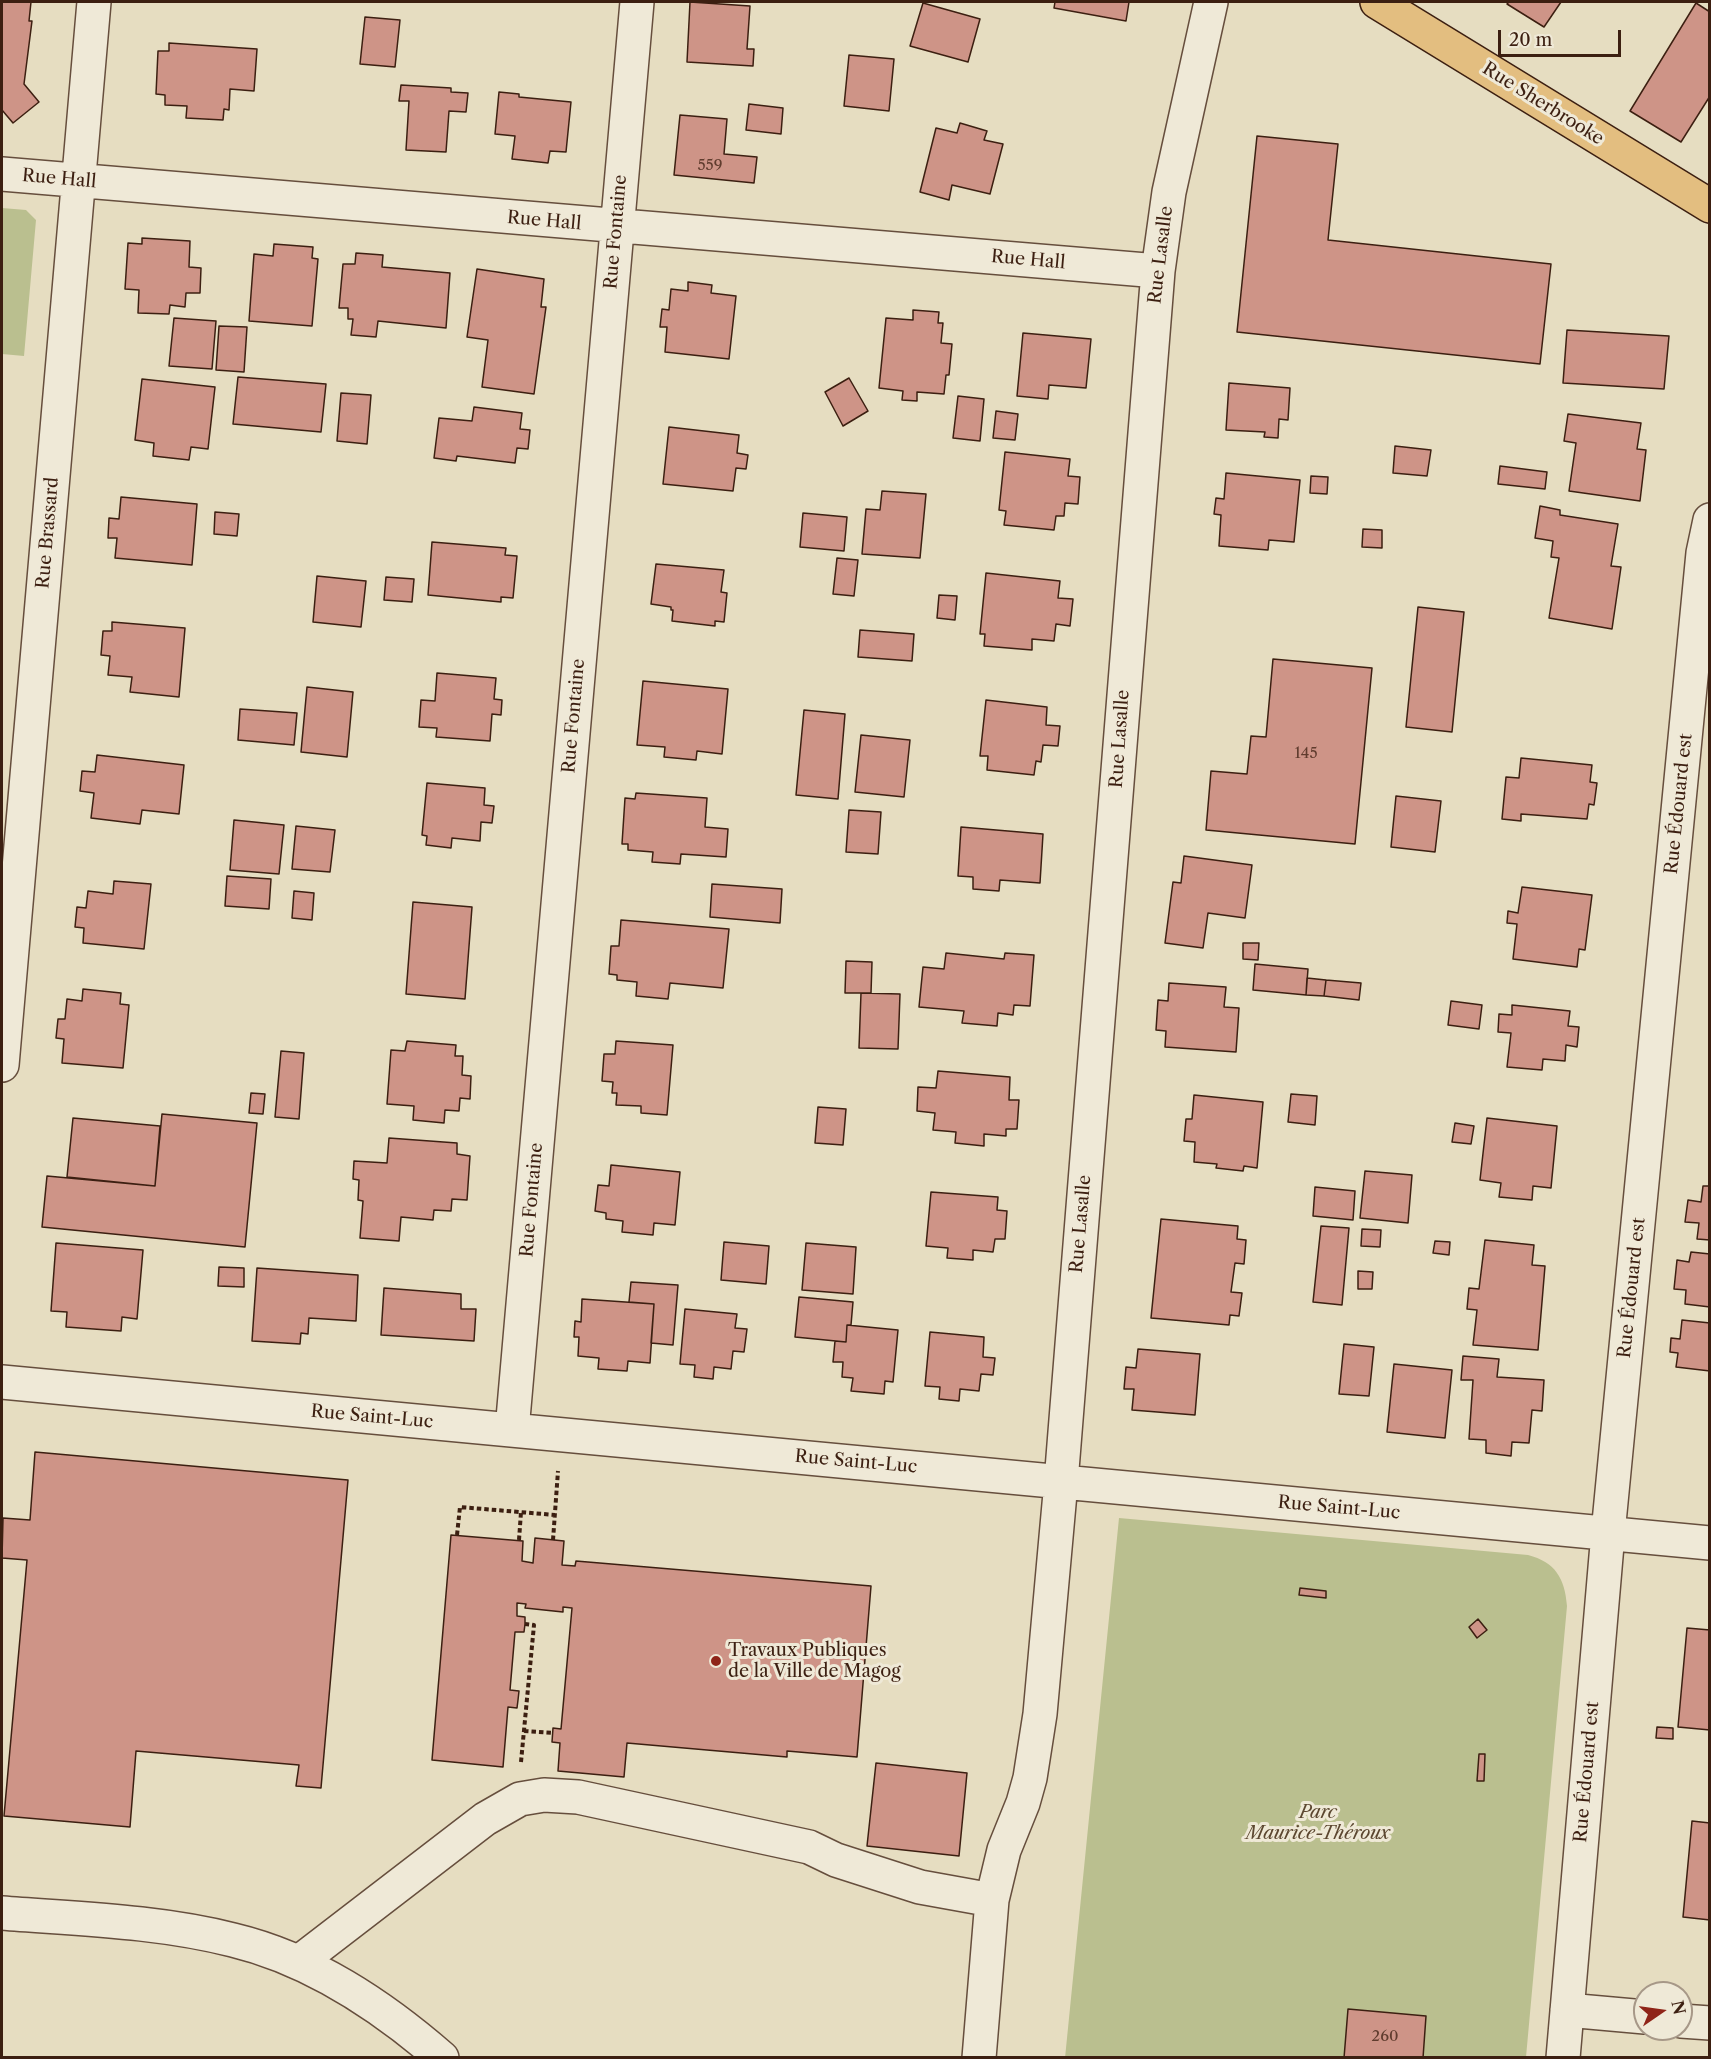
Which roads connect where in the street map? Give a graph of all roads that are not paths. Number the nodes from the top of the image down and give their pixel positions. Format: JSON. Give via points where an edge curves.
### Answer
{"nodes":[{"id":1,"x":94,"y":2,"type":"edge"},
{"id":2,"x":637,"y":2,"type":"edge"},
{"id":3,"x":1211,"y":2,"type":"edge"},
{"id":4,"x":1377,"y":2,"type":"edge"},
{"id":5,"x":2,"y":174,"type":"edge"},
{"id":6,"x":79,"y":180,"type":"junction"},
{"id":7,"x":1710,"y":206,"type":"edge"},
{"id":8,"x":616,"y":227,"type":"junction"},
{"id":9,"x":1158,"y":271,"type":"junction"},
{"id":10,"x":1710,"y":520,"type":"edge"},
{"id":11,"x":2,"y":1065,"type":"edge"},
{"id":12,"x":2,"y":1382,"type":"edge"},
{"id":13,"x":512,"y":1430,"type":"junction"},
{"id":14,"x":1060,"y":1482,"type":"junction"},
{"id":15,"x":1608,"y":1533,"type":"junction"},
{"id":16,"x":1710,"y":1543,"type":"edge"},
{"id":17,"x":992,"y":1899,"type":"junction"},
{"id":18,"x":2,"y":1913,"type":"edge"},
{"id":19,"x":299,"y":1962,"type":"junction"},
{"id":20,"x":1567,"y":2010,"type":"junction"},
{"id":21,"x":1633,"y":2016,"type":"edge"},
{"id":22,"x":1693,"y":2022,"type":"edge"},
{"id":23,"x":1710,"y":2023,"type":"edge"},
{"id":24,"x":442,"y":2058,"type":"edge"},
{"id":25,"x":979,"y":2058,"type":"edge"},
{"id":26,"x":1563,"y":2058,"type":"edge"}],
"edges":[{"from":1,"to":6,"type":"street","name":"Rue Brassard"},
{"from":2,"to":8,"type":"street","name":"Rue Fontaine"},
{"from":3,"to":9,"type":"street","name":"Rue Lasalle","via":[[1169,192]]},
{"from":4,"to":7,"type":"main road","name":"Rue Sherbrooke"},
{"from":5,"to":6,"type":"street","name":"Rue Hall"},
{"from":6,"to":8,"type":"street","name":"Rue Hall"},
{"from":6,"to":11,"type":"street","name":"Rue Brassard"},
{"from":8,"to":9,"type":"street","name":"Rue Hall"},
{"from":8,"to":13,"type":"street","name":"Rue Fontaine"},
{"from":9,"to":14,"type":"street","name":"Rue Lasalle"},
{"from":10,"to":15,"type":"street","name":"Rue Édouard est","via":[[1703,553]]},
{"from":12,"to":13,"type":"street","name":"Rue Saint-Luc"},
{"from":13,"to":14,"type":"street","name":"Rue Saint-Luc"},
{"from":14,"to":15,"type":"street","name":"Rue Saint-Luc"},
{"from":14,"to":17,"type":"street","name":"Rue Lasalle","via":[[1040,1714],[1030,1778],[1004,1850]]},
{"from":15,"to":16,"type":"street","name":"Rue Saint-Luc"},
{"from":15,"to":20,"type":"street","name":"Rue Édouard est"},
{"from":17,"to":19,"type":"street","via":[[920,1887],[836,1860],[809,1847],[578,1797],[544,1795],[520,1799],[485,1819]]},
{"from":17,"to":25,"type":"street","name":"Rue Lasalle"},
{"from":18,"to":19,"type":"street","via":[[168,1927],[234,1940]]},
{"from":19,"to":24,"type":"street","via":[[358,1993]]},
{"from":20,"to":21,"type":"street"},
{"from":20,"to":26,"type":"street","name":"Rue Édouard est"},
{"from":22,"to":23,"type":"street"}]}
